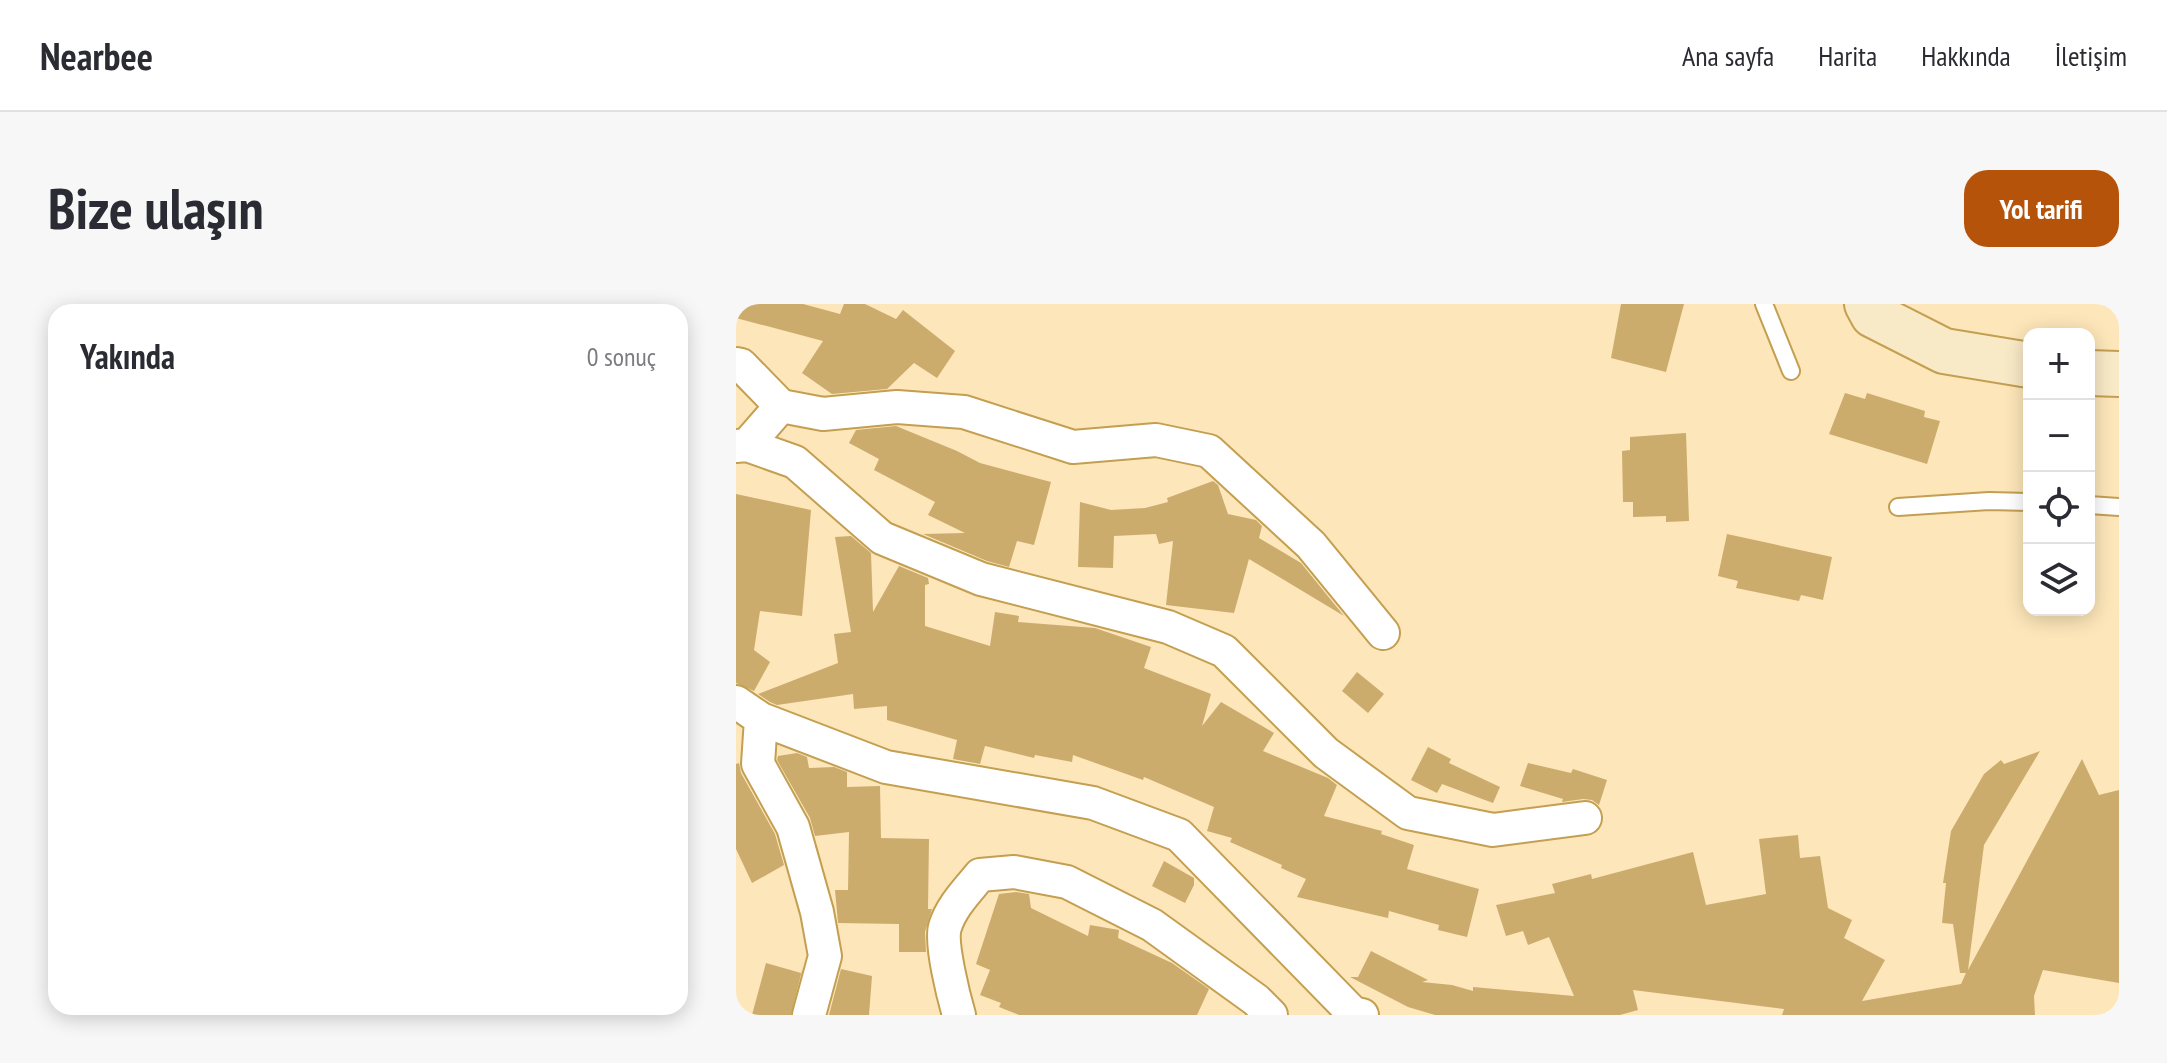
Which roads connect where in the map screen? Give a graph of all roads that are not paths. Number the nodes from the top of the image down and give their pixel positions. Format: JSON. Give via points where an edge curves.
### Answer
{"nodes":[{"id":1,"x":1764,"y":304,"type":"edge"},
{"id":2,"x":1867,"y":304,"type":"edge"},
{"id":3,"x":736,"y":364,"type":"edge"},
{"id":4,"x":2023,"y":364,"type":"edge"},
{"id":5,"x":1791,"y":371,"type":"dead end"},
{"id":6,"x":2095,"y":373,"type":"edge"},
{"id":7,"x":2119,"y":374,"type":"edge"},
{"id":8,"x":781,"y":406,"type":"junction"},
{"id":9,"x":741,"y":445,"type":"edge"},
{"id":10,"x":2023,"y":502,"type":"edge"},
{"id":11,"x":2095,"y":505,"type":"edge"},
{"id":12,"x":1898,"y":507,"type":"dead end"},
{"id":13,"x":2119,"y":507,"type":"edge"},
{"id":14,"x":1383,"y":633,"type":"dead end"},
{"id":15,"x":748,"y":710,"type":"edge"},
{"id":16,"x":1585,"y":818,"type":"dead end"},
{"id":17,"x":809,"y":1015,"type":"edge"},
{"id":18,"x":959,"y":1015,"type":"edge"},
{"id":19,"x":1271,"y":1015,"type":"edge"},
{"id":20,"x":1362,"y":1015,"type":"edge"}],
"edges":[{"from":1,"to":5,"type":"lane"},
{"from":2,"to":4,"type":"street","via":[[1873,315],[1944,351]]},
{"from":3,"to":8,"type":"street"},
{"from":6,"to":7,"type":"street"},
{"from":8,"to":9,"type":"street"},
{"from":8,"to":14,"type":"street","via":[[823,414],[897,407],[964,412],[1073,447],[1156,440],[1209,451],[1311,545]]},
{"from":9,"to":16,"type":"street","via":[[795,462],[882,538],[981,579],[1168,627],[1224,651],[1326,753],[1408,813],[1493,830]]},
{"from":10,"to":12,"type":"lane"},
{"from":11,"to":13,"type":"lane"},
{"from":15,"to":17,"type":"street","via":[[758,764],[793,827],[817,912],[825,956]]},
{"from":15,"to":20,"type":"street","via":[[886,767],[1093,803],[1179,835],[1353,1013]]},
{"from":18,"to":19,"type":"street","via":[[943,930],[955,904],[980,875],[1014,872],[1067,882],[1152,925]]}]}
